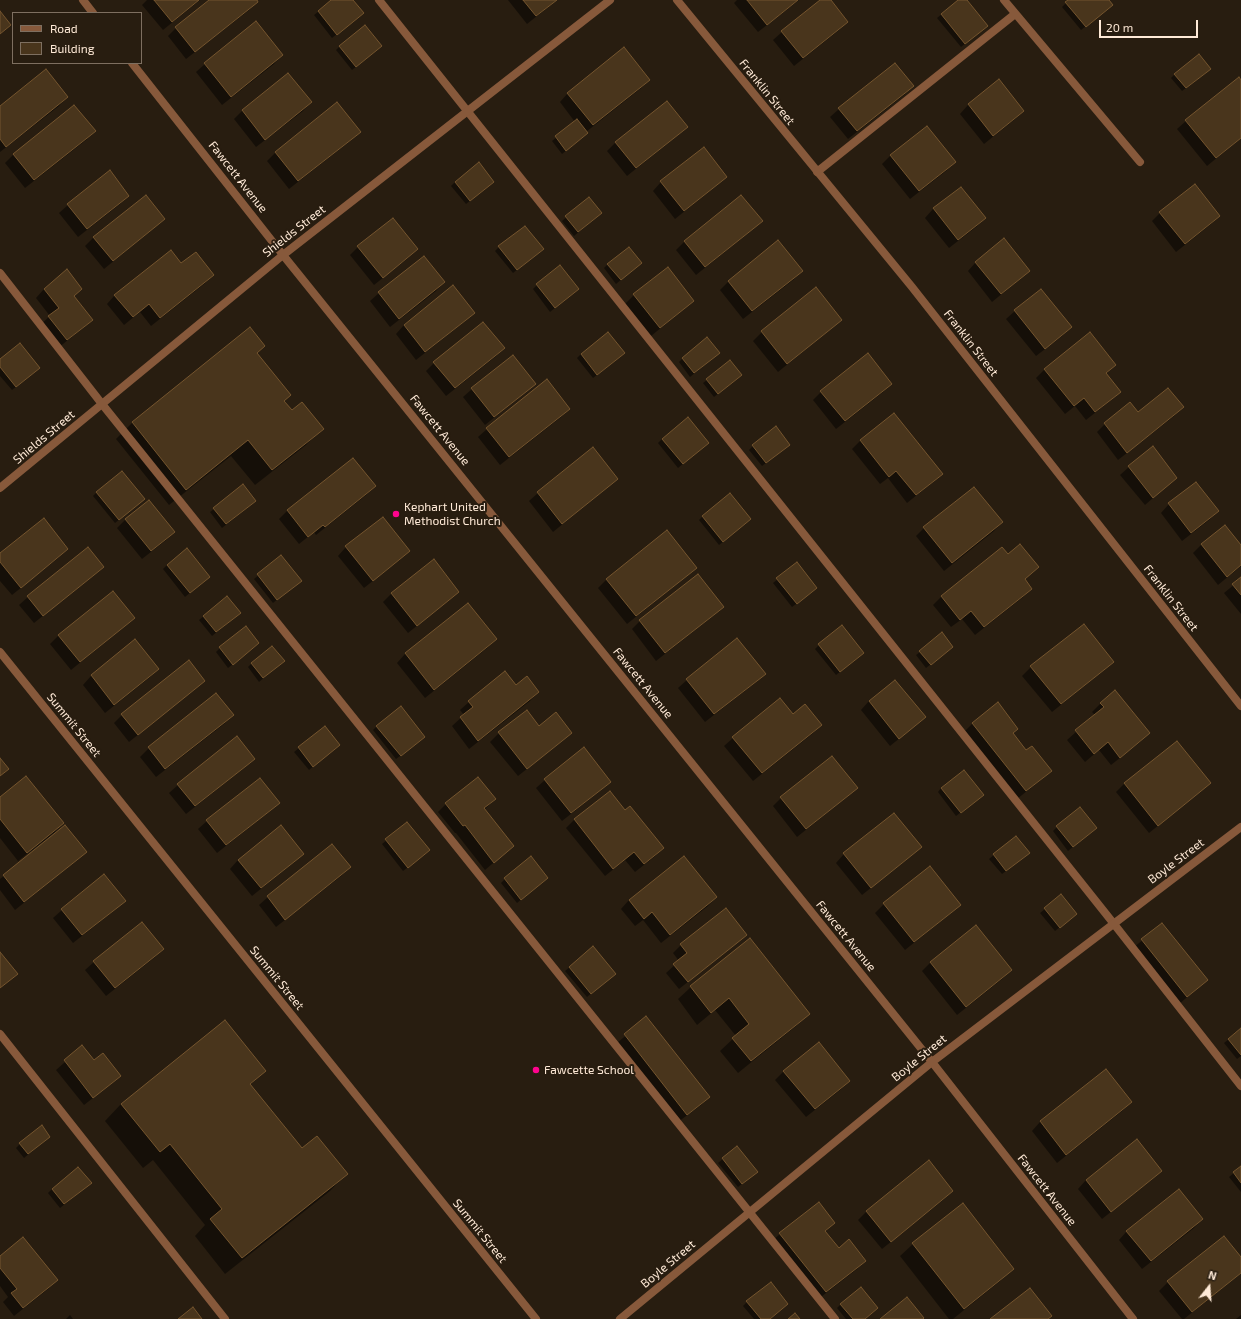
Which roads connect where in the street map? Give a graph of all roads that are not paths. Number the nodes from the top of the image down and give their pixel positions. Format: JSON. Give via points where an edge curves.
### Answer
{"nodes":[{"id":1,"x":83,"y":0,"type":"edge"},
{"id":2,"x":379,"y":0,"type":"edge"},
{"id":3,"x":610,"y":0,"type":"edge"},
{"id":4,"x":677,"y":0,"type":"edge"},
{"id":5,"x":1004,"y":0,"type":"edge"},
{"id":6,"x":92,"y":12,"type":"edge"},
{"id":7,"x":1015,"y":14,"type":"junction"},
{"id":8,"x":133,"y":64,"type":"edge"},
{"id":9,"x":468,"y":111,"type":"junction"},
{"id":10,"x":1140,"y":162,"type":"dead end"},
{"id":11,"x":817,"y":172,"type":"junction"},
{"id":12,"x":283,"y":255,"type":"junction"},
{"id":13,"x":0,"y":273,"type":"edge"},
{"id":14,"x":102,"y":404,"type":"junction"},
{"id":15,"x":0,"y":488,"type":"edge"},
{"id":16,"x":0,"y":652,"type":"edge"},
{"id":17,"x":1241,"y":706,"type":"edge"},
{"id":18,"x":1241,"y":827,"type":"edge"},
{"id":19,"x":1114,"y":924,"type":"junction"},
{"id":20,"x":0,"y":1034,"type":"edge"},
{"id":21,"x":932,"y":1062,"type":"junction"},
{"id":22,"x":1241,"y":1086,"type":"edge"},
{"id":23,"x":750,"y":1212,"type":"junction"},
{"id":24,"x":225,"y":1319,"type":"edge"},
{"id":25,"x":536,"y":1319,"type":"edge"},
{"id":26,"x":620,"y":1319,"type":"edge"},
{"id":27,"x":835,"y":1319,"type":"edge"},
{"id":28,"x":1133,"y":1319,"type":"edge"}],
"edges":[{"from":1,"to":6,"type":"street"},
{"from":2,"to":9,"type":"street"},
{"from":3,"to":9,"type":"street","name":"Shields Street"},
{"from":4,"to":11,"type":"street","name":"Franklin Street"},
{"from":5,"to":7,"type":"street"},
{"from":7,"to":10,"type":"street"},
{"from":7,"to":11,"type":"street"},
{"from":8,"to":12,"type":"street","name":"Fawcett Avenue"},
{"from":9,"to":12,"type":"street","name":"Shields Street"},
{"from":9,"to":19,"type":"street"},
{"from":11,"to":17,"type":"street","name":"Franklin Street","via":[[912,287]]},
{"from":12,"to":14,"type":"street","name":"Shields Street"},
{"from":12,"to":21,"type":"street","name":"Fawcett Avenue"},
{"from":13,"to":14,"type":"street"},
{"from":14,"to":15,"type":"street","name":"Shields Street"},
{"from":14,"to":23,"type":"street"},
{"from":16,"to":25,"type":"street","name":"Summit Street"},
{"from":18,"to":19,"type":"street","name":"Boyle Street"},
{"from":19,"to":21,"type":"street","name":"Boyle Street"},
{"from":19,"to":22,"type":"street"},
{"from":20,"to":24,"type":"street"},
{"from":21,"to":23,"type":"street","name":"Boyle Street"},
{"from":21,"to":28,"type":"street","name":"Fawcett Avenue"},
{"from":23,"to":26,"type":"street","name":"Boyle Street"},
{"from":23,"to":27,"type":"street"}]}
